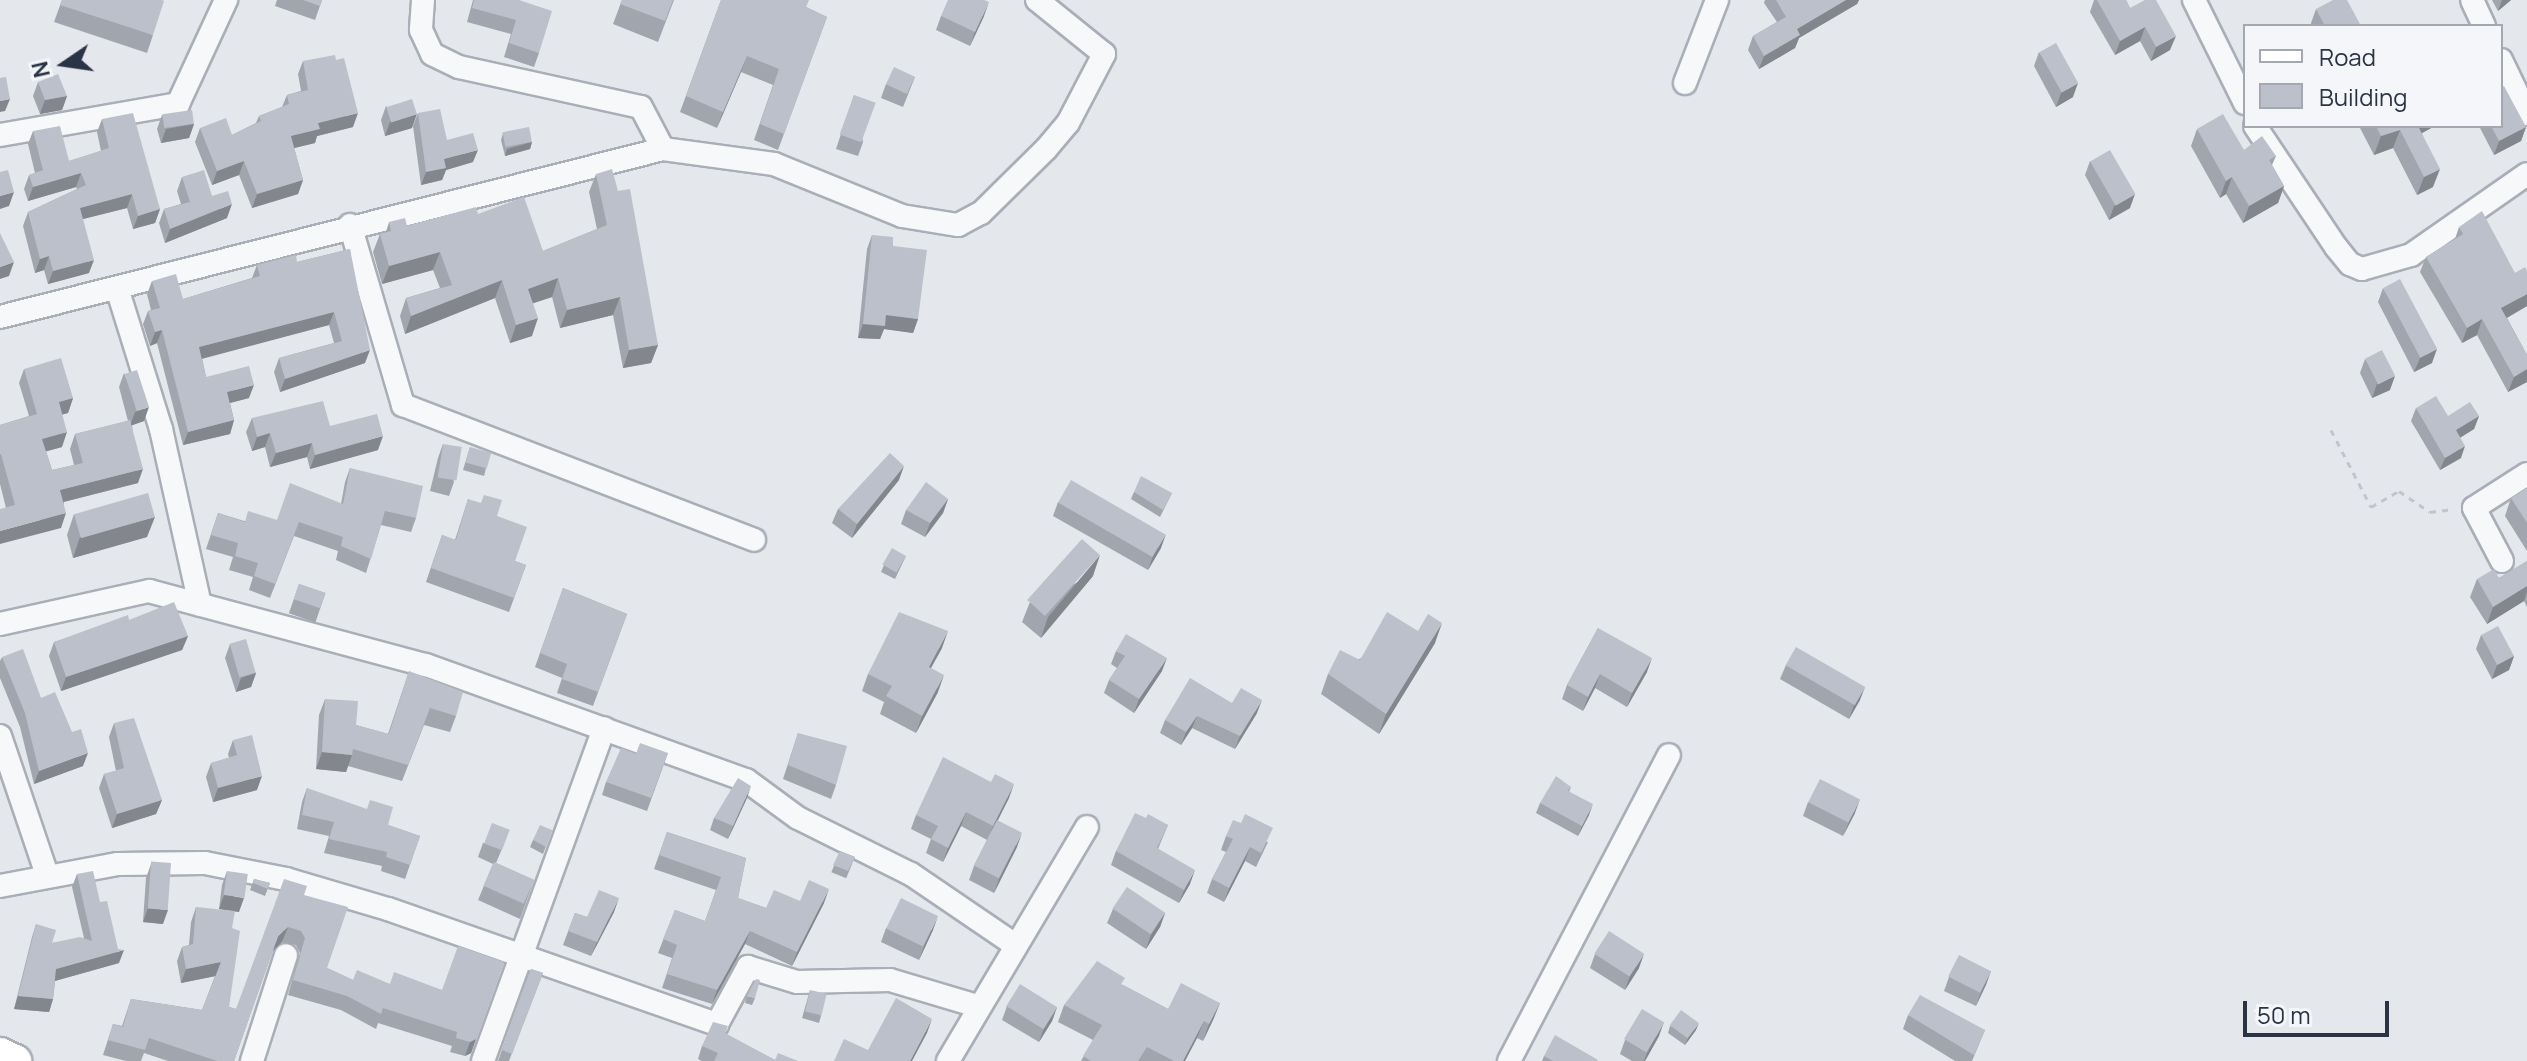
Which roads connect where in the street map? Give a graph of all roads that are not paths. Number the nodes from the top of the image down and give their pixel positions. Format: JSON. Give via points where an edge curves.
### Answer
{"nodes":[{"id":1,"x":226,"y":0,"type":"edge"},
{"id":2,"x":423,"y":0,"type":"edge"},
{"id":3,"x":1037,"y":0,"type":"edge"},
{"id":4,"x":1717,"y":0,"type":"edge"},
{"id":5,"x":2194,"y":0,"type":"edge"},
{"id":6,"x":2472,"y":0,"type":"edge"},
{"id":7,"x":2483,"y":24,"type":"edge"},
{"id":8,"x":2503,"y":64,"type":"edge"},
{"id":9,"x":1685,"y":83,"type":"dead end"},
{"id":10,"x":2243,"y":99,"type":"edge"},
{"id":11,"x":2527,"y":114,"type":"edge"},
{"id":12,"x":2256,"y":128,"type":"edge"},
{"id":13,"x":0,"y":135,"type":"edge"},
{"id":14,"x":663,"y":149,"type":"junction"},
{"id":15,"x":2527,"y":174,"type":"edge"},
{"id":16,"x":350,"y":225,"type":"junction"},
{"id":17,"x":117,"y":288,"type":"junction"},
{"id":18,"x":0,"y":317,"type":"edge"},
{"id":19,"x":2527,"y":474,"type":"edge"},
{"id":20,"x":754,"y":540,"type":"dead end"},
{"id":21,"x":2502,"y":561,"type":"dead end"},
{"id":22,"x":200,"y":605,"type":"junction"},
{"id":23,"x":0,"y":624,"type":"edge"},
{"id":24,"x":604,"y":728,"type":"junction"},
{"id":25,"x":0,"y":736,"type":"edge"},
{"id":26,"x":1669,"y":755,"type":"dead end"},
{"id":27,"x":1087,"y":827,"type":"dead end"},
{"id":28,"x":47,"y":875,"type":"junction"},
{"id":29,"x":0,"y":886,"type":"edge"},
{"id":30,"x":1015,"y":945,"type":"junction"},
{"id":31,"x":286,"y":955,"type":"dead end"},
{"id":32,"x":523,"y":957,"type":"junction"},
{"id":33,"x":977,"y":1006,"type":"junction"},
{"id":34,"x":0,"y":1054,"type":"edge"},
{"id":35,"x":15,"y":1061,"type":"edge"},
{"id":36,"x":252,"y":1061,"type":"edge"},
{"id":37,"x":483,"y":1061,"type":"edge"},
{"id":38,"x":948,"y":1061,"type":"edge"},
{"id":39,"x":1509,"y":1061,"type":"edge"}],
"edges":[{"from":1,"to":13,"type":"street","via":[[178,104]]},
{"from":2,"to":14,"type":"street","via":[[421,30],[432,54],[459,67],[641,107]]},
{"from":3,"to":14,"type":"street","via":[[1104,54],[1068,123],[1046,149],[981,213],[958,225],[902,216],[774,164]]},
{"from":4,"to":9,"type":"street"},
{"from":5,"to":10,"type":"street"},
{"from":6,"to":7,"type":"street"},
{"from":8,"to":11,"type":"street"},
{"from":12,"to":15,"type":"street","via":[[2336,247],[2362,269],[2411,255]]},
{"from":14,"to":16,"type":"street"},
{"from":16,"to":17,"type":"street"},
{"from":16,"to":20,"type":"street","via":[[403,405]]},
{"from":17,"to":18,"type":"street"},
{"from":17,"to":22,"type":"street","via":[[161,429]]},
{"from":19,"to":21,"type":"street","via":[[2474,508]]},
{"from":22,"to":23,"type":"street","via":[[149,591]]},
{"from":22,"to":24,"type":"street","via":[[426,665]]},
{"from":24,"to":30,"type":"street","via":[[746,780],[798,818],[911,874]]},
{"from":24,"to":32,"type":"street"},
{"from":25,"to":28,"type":"street"},
{"from":26,"to":39,"type":"street"},
{"from":27,"to":30,"type":"street"},
{"from":28,"to":29,"type":"street"},
{"from":28,"to":32,"type":"street","via":[[146,861],[205,863],[301,883]]},
{"from":30,"to":33,"type":"street"},
{"from":31,"to":36,"type":"street"},
{"from":32,"to":33,"type":"street","via":[[717,1024],[748,967],[797,982],[890,980]]},
{"from":32,"to":37,"type":"street"},
{"from":33,"to":38,"type":"street"},
{"from":34,"to":35,"type":"street"}]}
